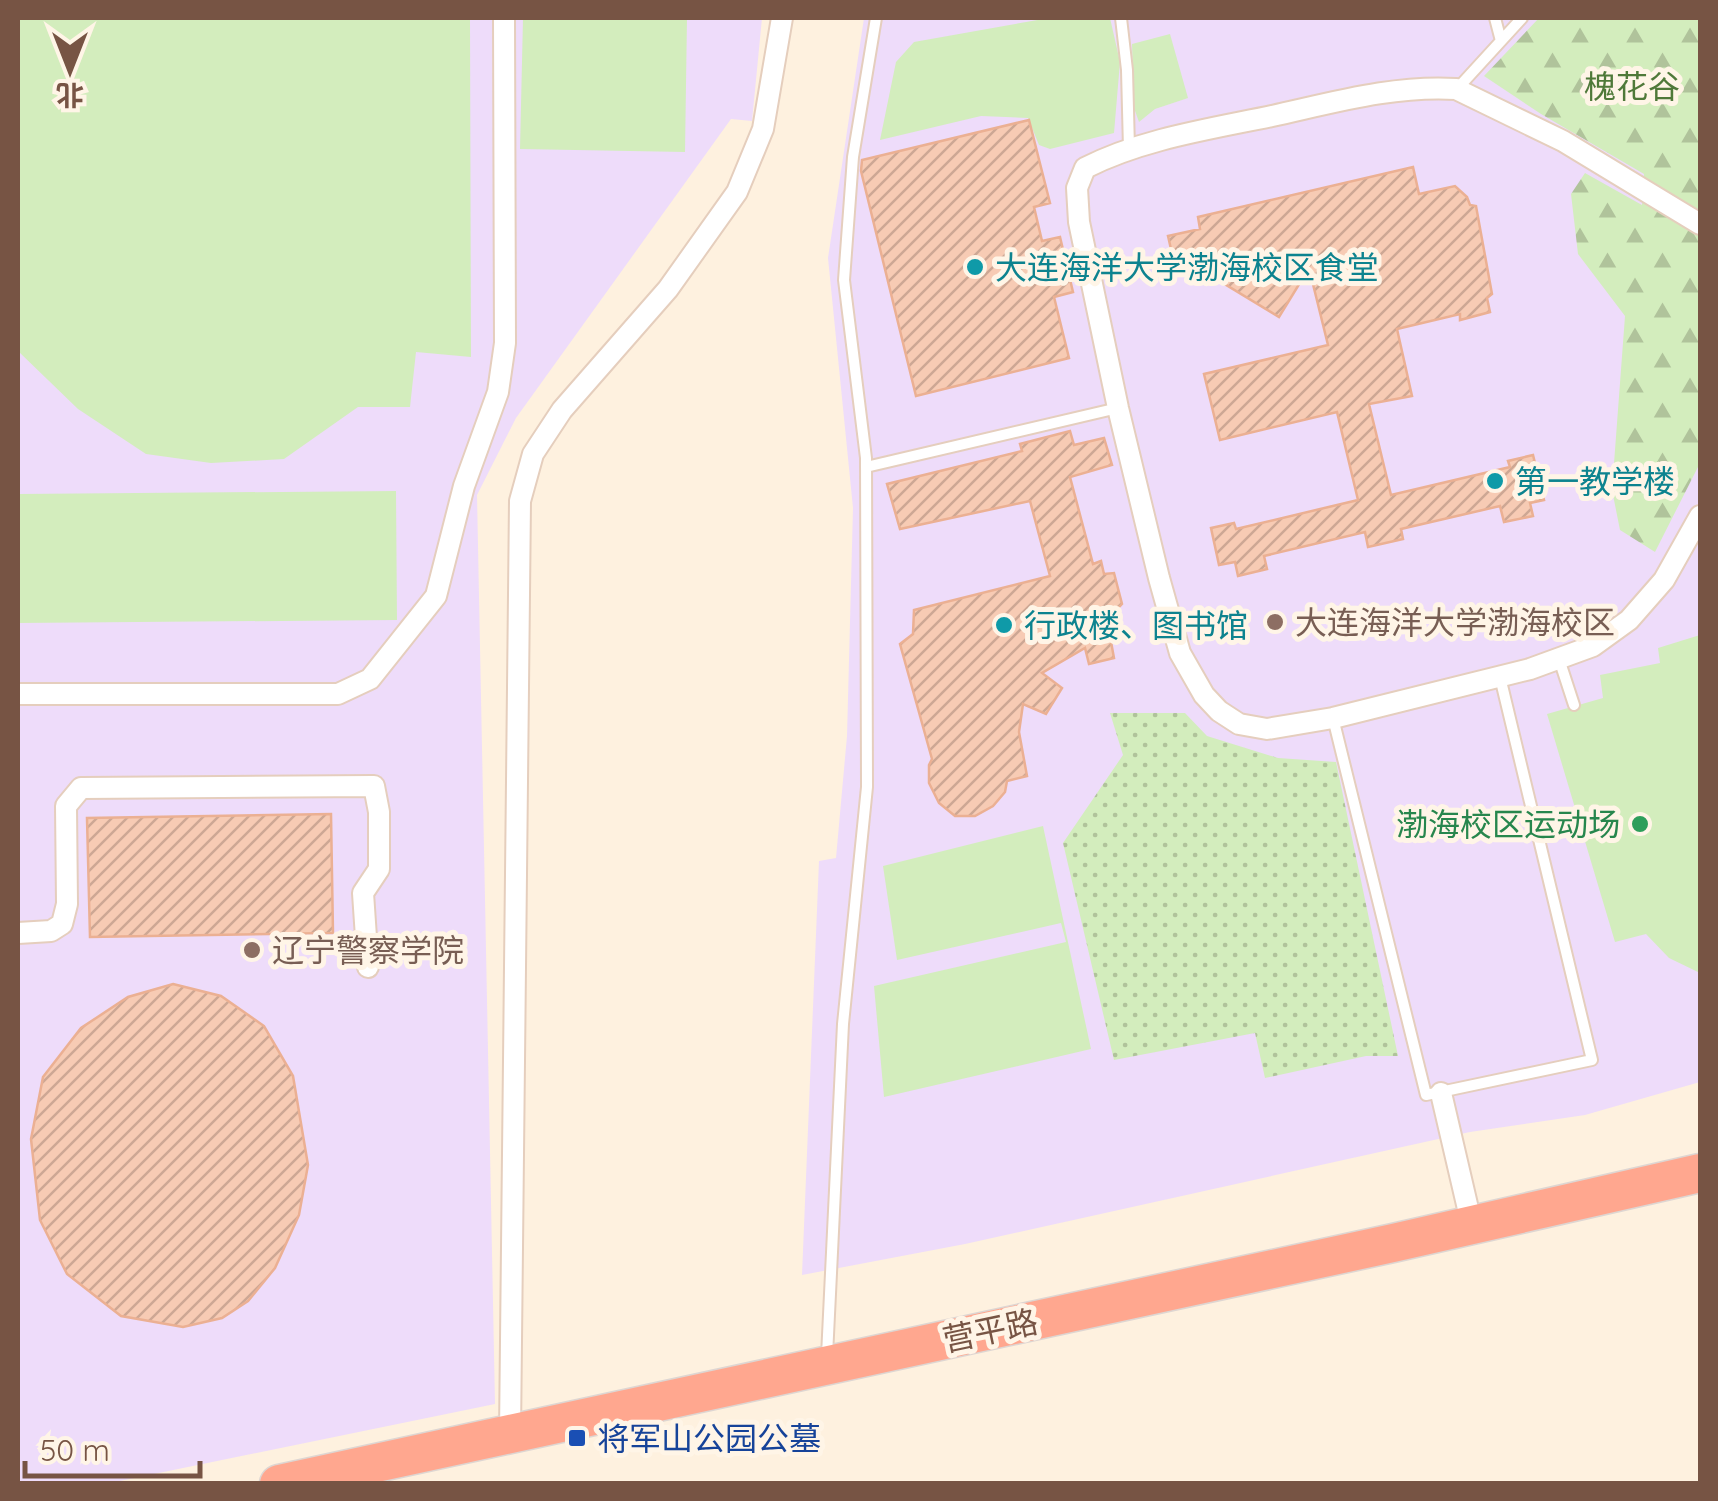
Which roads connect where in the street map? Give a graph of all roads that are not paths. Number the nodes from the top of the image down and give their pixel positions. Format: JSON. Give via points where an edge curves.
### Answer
{"nodes":[{"id":1,"x":504,"y":18,"type":"edge"},
{"id":2,"x":782,"y":18,"type":"edge"},
{"id":3,"x":876,"y":18,"type":"edge"},
{"id":4,"x":1121,"y":18,"type":"edge"},
{"id":5,"x":1496,"y":18,"type":"edge"},
{"id":6,"x":1522,"y":18,"type":"edge"},
{"id":7,"x":1500,"y":41,"type":"junction"},
{"id":8,"x":1456,"y":89,"type":"junction"},
{"id":9,"x":1130,"y":150,"type":"junction"},
{"id":10,"x":1700,"y":224,"type":"edge"},
{"id":11,"x":1118,"y":408,"type":"junction"},
{"id":12,"x":866,"y":467,"type":"junction"},
{"id":13,"x":1700,"y":516,"type":"edge"},
{"id":14,"x":1559,"y":659,"type":"junction"},
{"id":15,"x":1500,"y":676,"type":"junction"},
{"id":16,"x":18,"y":694,"type":"edge"},
{"id":17,"x":1574,"y":705,"type":"dead end"},
{"id":18,"x":1334,"y":718,"type":"junction"},
{"id":19,"x":18,"y":933,"type":"edge"},
{"id":20,"x":368,"y":967,"type":"dead end"},
{"id":21,"x":1441,"y":1092,"type":"junction"},
{"id":22,"x":1700,"y":1173,"type":"edge"},
{"id":23,"x":1472,"y":1226,"type":"junction"},
{"id":24,"x":826,"y":1366,"type":"junction"},
{"id":25,"x":510,"y":1434,"type":"junction"},
{"id":26,"x":279,"y":1484,"type":"edge"}],
"edges":[{"from":1,"to":16,"type":"street","via":[[505,344],[498,392],[464,486],[436,596],[370,679],[338,694]]},
{"from":2,"to":25,"type":"street","via":[[763,128],[737,192],[668,288],[562,410],[533,454],[520,501]]},
{"from":3,"to":12,"type":"lane","via":[[853,158],[844,280]]},
{"from":4,"to":9,"type":"lane"},
{"from":5,"to":7,"type":"lane"},
{"from":6,"to":7,"type":"lane"},
{"from":7,"to":8,"type":"lane"},
{"from":8,"to":9,"type":"street","via":[[1367,96]]},
{"from":8,"to":10,"type":"street","via":[[1562,141]]},
{"from":9,"to":11,"type":"street","via":[[1085,168],[1078,188],[1079,222]]},
{"from":11,"to":12,"type":"lane"},
{"from":11,"to":18,"type":"street","via":[[1180,652],[1204,695],[1239,724],[1267,728]]},
{"from":12,"to":24,"type":"lane","via":[[867,787],[843,1024]]},
{"from":13,"to":14,"type":"street","via":[[1664,580],[1629,620],[1593,646]]},
{"from":14,"to":15,"type":"street"},
{"from":14,"to":17,"type":"lane"},
{"from":15,"to":18,"type":"street"},
{"from":15,"to":21,"type":"lane","via":[[1592,1060]]},
{"from":18,"to":21,"type":"lane","via":[[1426,1095]]},
{"from":19,"to":20,"type":"street","via":[[62,924],[66,806],[81,788],[374,786],[379,870],[363,893]]},
{"from":21,"to":23,"type":"street"},
{"from":22,"to":23,"type":"highway","name":"营平路"},
{"from":23,"to":24,"type":"highway","name":"营平路"},
{"from":24,"to":25,"type":"highway","name":"营平路"},
{"from":25,"to":26,"type":"highway","name":"营平路"}]}
